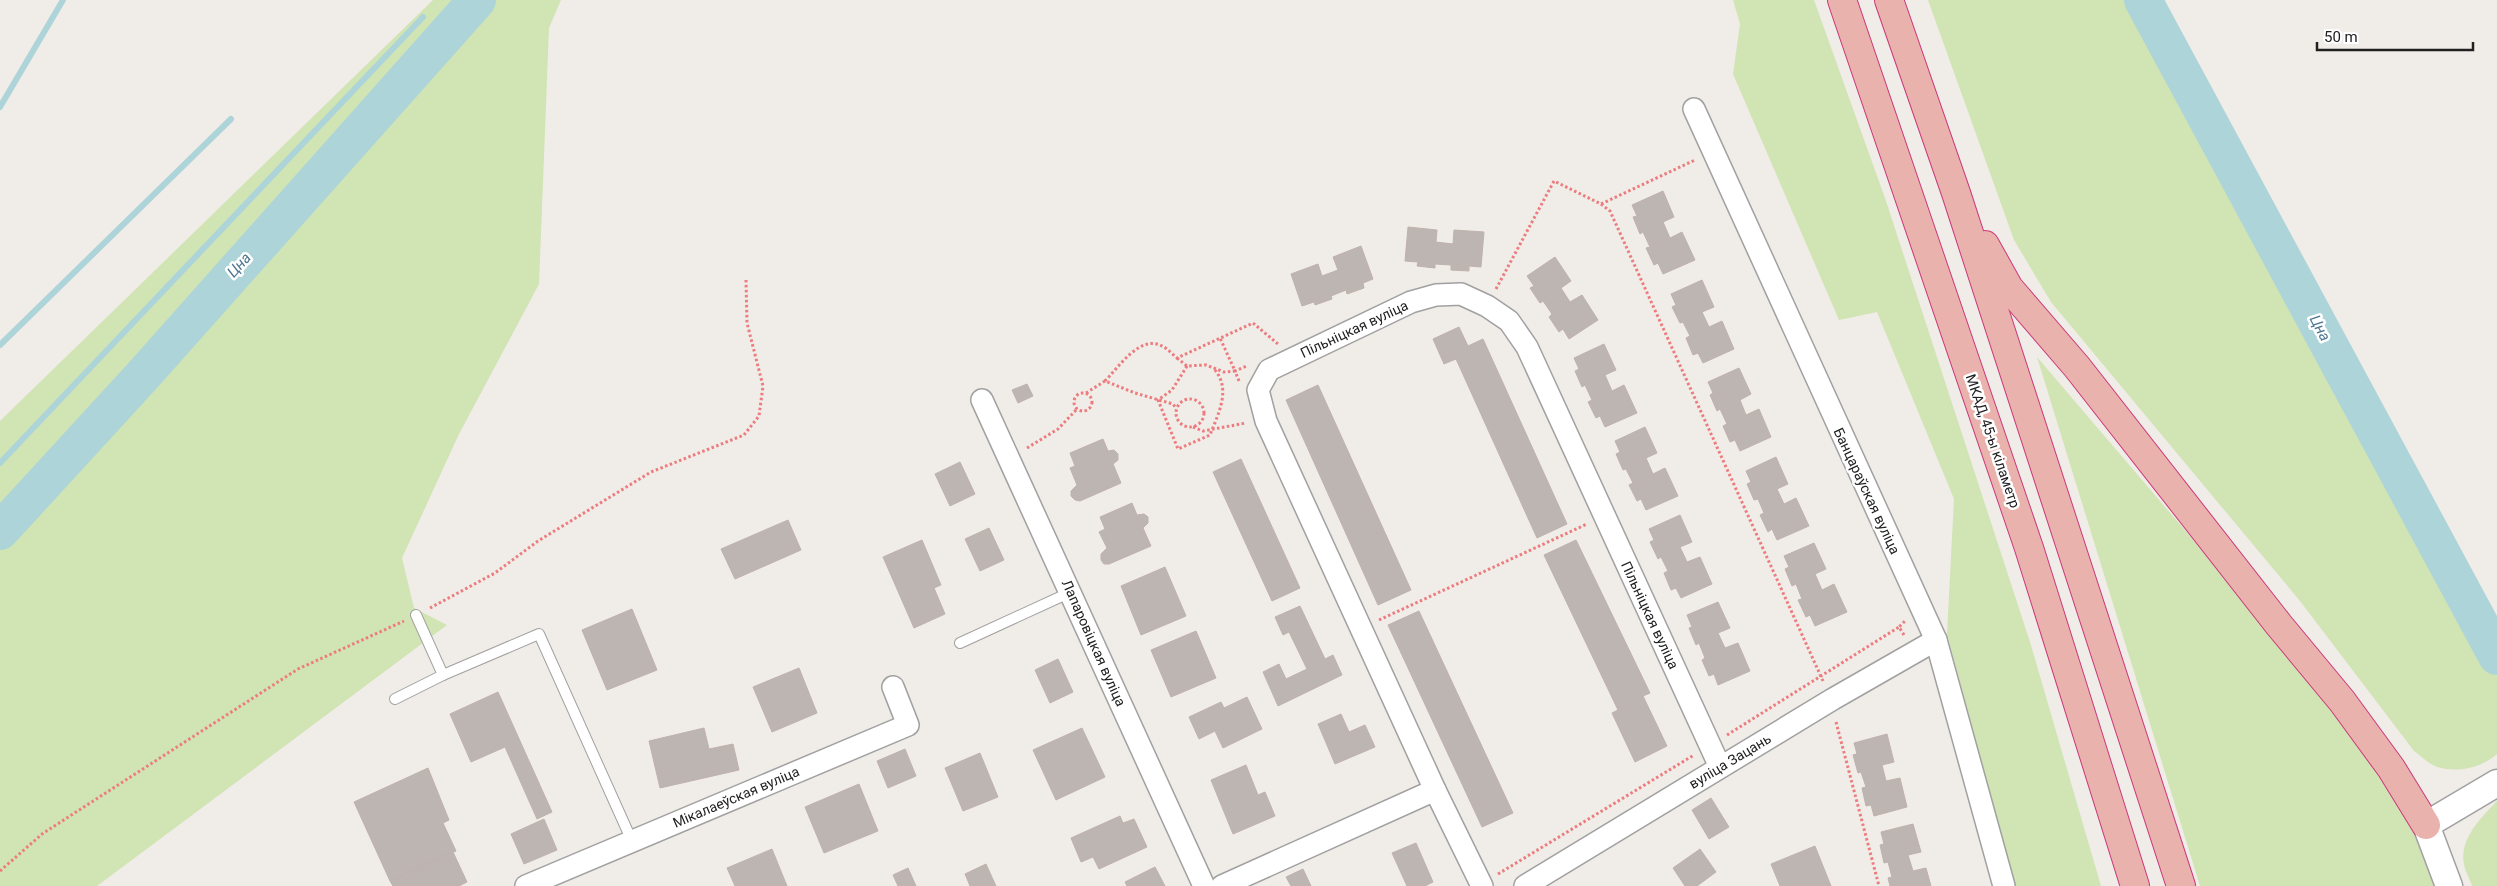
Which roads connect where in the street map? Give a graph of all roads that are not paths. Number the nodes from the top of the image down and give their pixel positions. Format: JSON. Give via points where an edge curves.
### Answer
{"nodes":[{"id":1,"x":1842,"y":0,"type":"edge"},
{"id":2,"x":1889,"y":0,"type":"edge"},
{"id":3,"x":1694,"y":110,"type":"dead end"},
{"id":4,"x":1956,"y":193,"type":"junction"},
{"id":5,"x":982,"y":400,"type":"dead end"},
{"id":6,"x":1071,"y":592,"type":"junction"},
{"id":7,"x":416,"y":614,"type":"road end"},
{"id":8,"x":1936,"y":640,"type":"junction"},
{"id":9,"x":960,"y":643,"type":"dead end"},
{"id":10,"x":443,"y":675,"type":"junction"},
{"id":11,"x":893,"y":687,"type":"dead end"},
{"id":12,"x":395,"y":698,"type":"dead end"},
{"id":13,"x":1720,"y":767,"type":"junction"},
{"id":14,"x":2497,"y":783,"type":"edge"},
{"id":15,"x":1435,"y":790,"type":"junction"},
{"id":16,"x":2426,"y":825,"type":"junction"},
{"id":17,"x":632,"y":841,"type":"junction"},
{"id":18,"x":1482,"y":885,"type":"edge"},
{"id":19,"x":526,"y":886,"type":"edge"},
{"id":20,"x":1204,"y":886,"type":"edge"},
{"id":21,"x":1222,"y":886,"type":"edge"},
{"id":22,"x":1525,"y":886,"type":"edge"},
{"id":23,"x":2004,"y":886,"type":"edge"},
{"id":24,"x":2135,"y":886,"type":"edge"},
{"id":25,"x":2181,"y":886,"type":"edge"},
{"id":26,"x":2449,"y":886,"type":"edge"}],
"edges":[{"from":1,"to":24,"type":"highway","name":"МКАД, 45-ы кіламетр","via":[[2029,548]]},
{"from":2,"to":4,"type":"highway"},
{"from":3,"to":8,"type":"street","name":"Банцараўская вуліца"},
{"from":4,"to":16,"type":"highway","via":[[2009,288],[2077,368],[2342,701],[2391,768]]},
{"from":4,"to":25,"type":"highway"},
{"from":5,"to":6,"type":"street","name":"Лапаровіцкая вуліца"},
{"from":6,"to":9,"type":"lane"},
{"from":6,"to":20,"type":"street","name":"Лапаровіцкая вуліца"},
{"from":7,"to":10,"type":"lane"},
{"from":8,"to":13,"type":"street","name":"вуліца Зацань","via":[[1834,708]]},
{"from":8,"to":23,"type":"street","name":"Банцараўская вуліца"},
{"from":10,"to":12,"type":"lane"},
{"from":10,"to":17,"type":"lane","via":[[539,634]]},
{"from":11,"to":17,"type":"street","name":"Мікалаеўская вуліца","via":[[908,725]]},
{"from":13,"to":15,"type":"street","name":"Пільніцкая вуліца","via":[[1527,347],[1508,321],[1487,306],[1461,294],[1436,295],[1410,302],[1269,370],[1258,390],[1266,422]]},
{"from":13,"to":22,"type":"street","name":"вуліца Зацань"},
{"from":14,"to":16,"type":"street"},
{"from":15,"to":18,"type":"street","name":"Пільніцкая вуліца"},
{"from":15,"to":21,"type":"street"},
{"from":16,"to":26,"type":"street"},
{"from":17,"to":19,"type":"street","name":"Мікалаеўская вуліца"}]}
